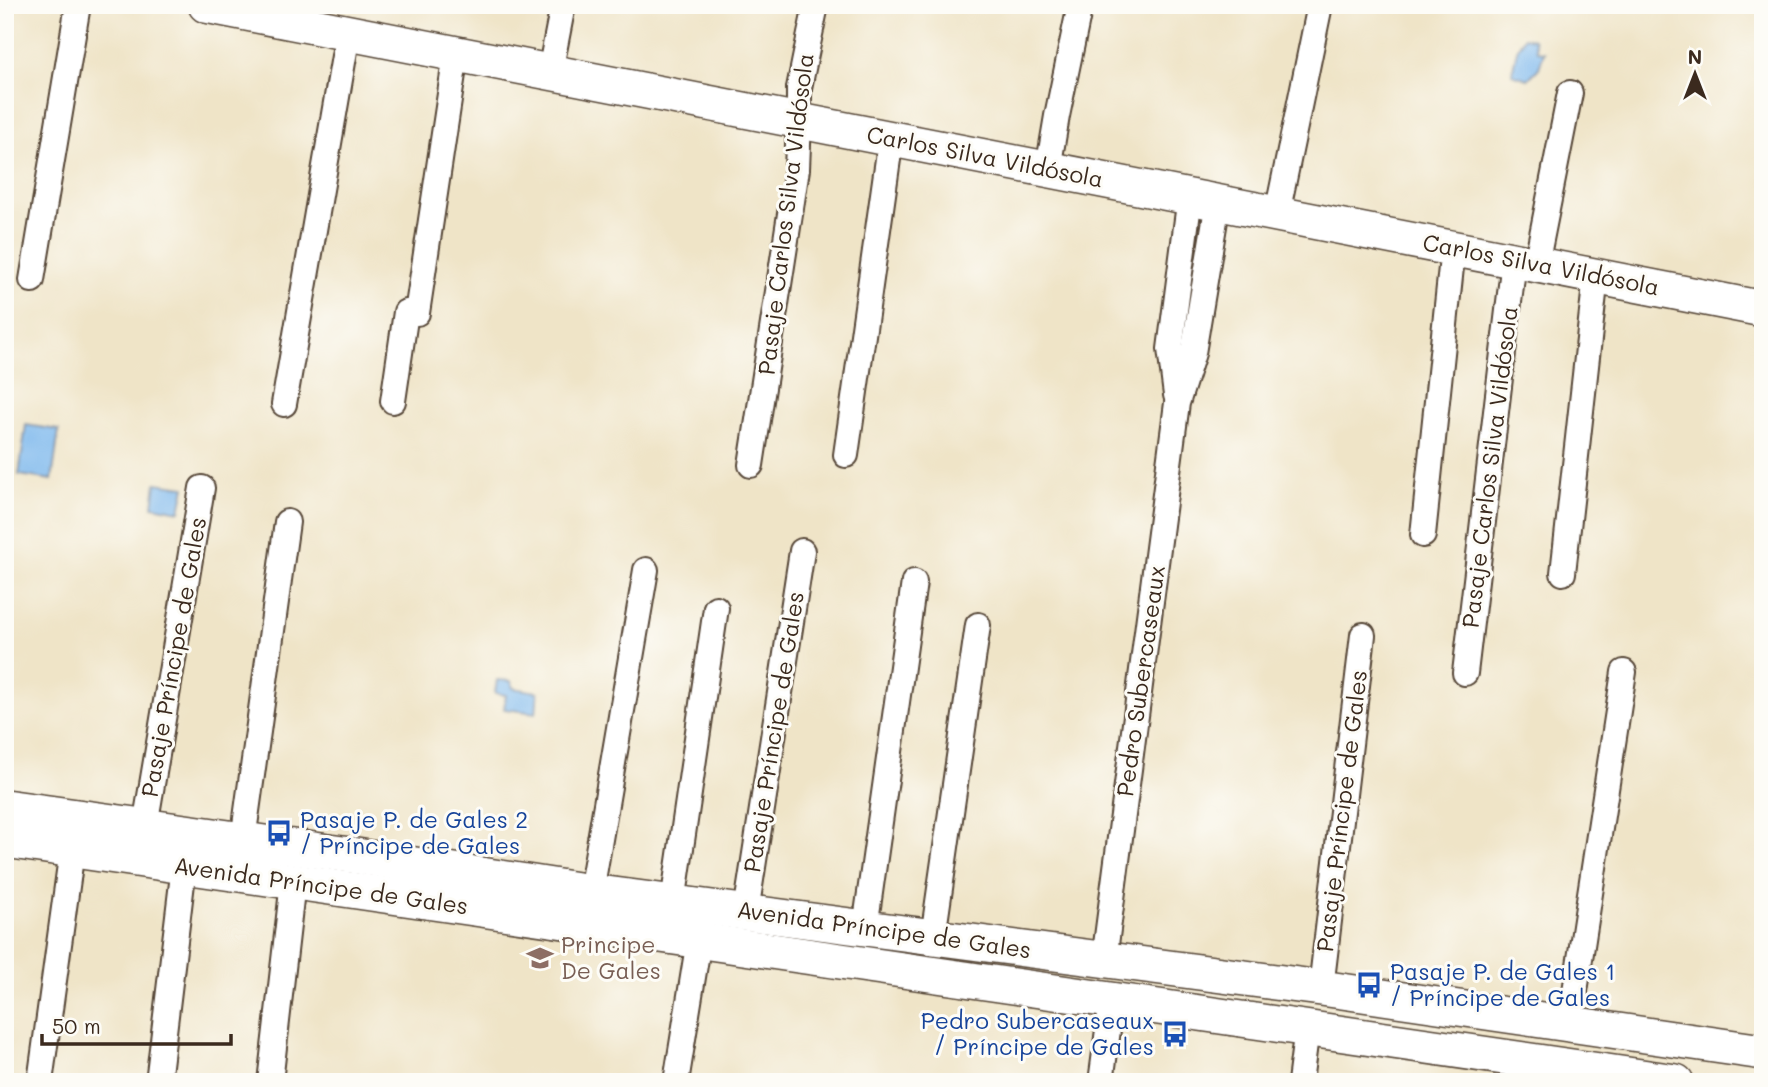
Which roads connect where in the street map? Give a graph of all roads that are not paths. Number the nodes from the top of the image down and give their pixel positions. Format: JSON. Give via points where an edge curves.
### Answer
{"nodes":[{"id":1,"x":78,"y":5,"type":"edge"},
{"id":2,"x":206,"y":5,"type":"edge"},
{"id":3,"x":563,"y":5,"type":"edge"},
{"id":4,"x":816,"y":5,"type":"edge"},
{"id":5,"x":1080,"y":5,"type":"edge"},
{"id":6,"x":1320,"y":5,"type":"edge"},
{"id":7,"x":348,"y":33,"type":"junction"},
{"id":8,"x":456,"y":54,"type":"junction"},
{"id":9,"x":550,"y":72,"type":"junction"},
{"id":10,"x":1570,"y":93,"type":"dead end"},
{"id":11,"x":799,"y":120,"type":"junction"},
{"id":12,"x":891,"y":138,"type":"junction"},
{"id":13,"x":1048,"y":169,"type":"junction"},
{"id":14,"x":1204,"y":199,"type":"junction"},
{"id":15,"x":1277,"y":214,"type":"junction"},
{"id":16,"x":1453,"y":248,"type":"junction"},
{"id":17,"x":1525,"y":262,"type":"junction"},
{"id":18,"x":1597,"y":276,"type":"junction"},
{"id":19,"x":32,"y":281,"type":"dead end"},
{"id":20,"x":1763,"y":309,"type":"edge"},
{"id":21,"x":393,"y":401,"type":"dead end"},
{"id":22,"x":284,"y":404,"type":"dead end"},
{"id":23,"x":846,"y":455,"type":"dead end"},
{"id":24,"x":751,"y":465,"type":"dead end"},
{"id":25,"x":202,"y":488,"type":"dead end"},
{"id":26,"x":287,"y":522,"type":"dead end"},
{"id":27,"x":1423,"y":536,"type":"dead end"},
{"id":28,"x":802,"y":551,"type":"dead end"},
{"id":29,"x":646,"y":570,"type":"dead end"},
{"id":30,"x":1563,"y":573,"type":"dead end"},
{"id":31,"x":914,"y":582,"type":"dead end"},
{"id":32,"x":716,"y":608,"type":"dead end"},
{"id":33,"x":978,"y":625,"type":"dead end"},
{"id":34,"x":1363,"y":635,"type":"dead end"},
{"id":35,"x":1624,"y":671,"type":"dead end"},
{"id":36,"x":1465,"y":673,"type":"dead end"},
{"id":37,"x":5,"y":807,"type":"edge"},
{"id":38,"x":145,"y":826,"type":"junction"},
{"id":39,"x":5,"y":840,"type":"edge"},
{"id":40,"x":243,"y":840,"type":"junction"},
{"id":41,"x":72,"y":850,"type":"junction"},
{"id":42,"x":184,"y":866,"type":"junction"},
{"id":43,"x":293,"y":882,"type":"junction"},
{"id":44,"x":591,"y":892,"type":"junction"},
{"id":45,"x":673,"y":903,"type":"junction"},
{"id":46,"x":746,"y":912,"type":"junction"},
{"id":47,"x":865,"y":928,"type":"junction"},
{"id":48,"x":933,"y":937,"type":"junction"},
{"id":49,"x":699,"y":940,"type":"junction"},
{"id":50,"x":1104,"y":960,"type":"junction"},
{"id":51,"x":1321,"y":988,"type":"junction"},
{"id":52,"x":1111,"y":1000,"type":"junction"},
{"id":53,"x":1570,"y":1024,"type":"junction"},
{"id":54,"x":1307,"y":1028,"type":"junction"},
{"id":55,"x":1763,"y":1052,"type":"edge"},
{"id":56,"x":1509,"y":1070,"type":"edge"},
{"id":57,"x":1627,"y":1078,"type":"edge"},
{"id":58,"x":40,"y":1082,"type":"edge"},
{"id":59,"x":158,"y":1082,"type":"edge"},
{"id":60,"x":270,"y":1082,"type":"edge"},
{"id":61,"x":676,"y":1082,"type":"edge"},
{"id":62,"x":1101,"y":1082,"type":"edge"},
{"id":63,"x":1300,"y":1082,"type":"edge"},
{"id":64,"x":1676,"y":1082,"type":"edge"}],
"edges":[{"from":1,"to":19,"type":"street"},
{"from":2,"to":7,"type":"main road","name":"Carlos Silva Vildósola"},
{"from":3,"to":9,"type":"street"},
{"from":4,"to":11,"type":"street","name":"Pasaje Carlos Silva Vildósola","via":[[799,88]]},
{"from":5,"to":13,"type":"street"},
{"from":6,"to":15,"type":"street"},
{"from":7,"to":8,"type":"main road","name":"Carlos Silva Vildósola"},
{"from":7,"to":22,"type":"street"},
{"from":8,"to":9,"type":"main road","name":"Carlos Silva Vildósola"},
{"from":8,"to":21,"type":"street","via":[[417,313],[406,312]]},
{"from":9,"to":11,"type":"main road","name":"Carlos Silva Vildósola"},
{"from":10,"to":17,"type":"street","name":"Pasaje Carlos Silva Vildósola"},
{"from":11,"to":12,"type":"main road","name":"Carlos Silva Vildósola"},
{"from":11,"to":24,"type":"street","name":"Pasaje Carlos Silva Vildósola","via":[[797,169]]},
{"from":12,"to":13,"type":"main road","name":"Carlos Silva Vildósola"},
{"from":12,"to":23,"type":"street"},
{"from":13,"to":14,"type":"main road","name":"Carlos Silva Vildósola"},
{"from":14,"to":15,"type":"main road","name":"Carlos Silva Vildósola"},
{"from":14,"to":50,"type":"street","name":"Pedro Subercaseaux","via":[[1170,349],[1177,403]]},
{"from":15,"to":16,"type":"main road","name":"Carlos Silva Vildósola"},
{"from":16,"to":17,"type":"main road","name":"Carlos Silva Vildósola"},
{"from":16,"to":27,"type":"street"},
{"from":17,"to":18,"type":"main road","name":"Carlos Silva Vildósola"},
{"from":17,"to":36,"type":"street","name":"Pasaje Carlos Silva Vildósola"},
{"from":18,"to":20,"type":"main road","name":"Carlos Silva Vildósola"},
{"from":18,"to":30,"type":"street"},
{"from":25,"to":38,"type":"street","name":"Pasaje Príncipe de Gales"},
{"from":26,"to":40,"type":"street"},
{"from":28,"to":46,"type":"street","name":"Pasaje Príncipe de Gales"},
{"from":29,"to":44,"type":"street"},
{"from":31,"to":47,"type":"street"},
{"from":32,"to":45,"type":"street"},
{"from":33,"to":48,"type":"street"},
{"from":34,"to":51,"type":"street","name":"Pasaje Príncipe de Gales"},
{"from":35,"to":53,"type":"street"},
{"from":37,"to":38,"type":"main road","name":"Avenida Príncipe de Gales"},
{"from":38,"to":40,"type":"main road","name":"Avenida Príncipe de Gales"},
{"from":39,"to":41,"type":"main road","name":"Avenida Príncipe de Gales"},
{"from":40,"to":44,"type":"main road","name":"Avenida Príncipe de Gales"},
{"from":41,"to":42,"type":"main road","name":"Avenida Príncipe de Gales"},
{"from":41,"to":58,"type":"street"},
{"from":42,"to":43,"type":"main road","name":"Avenida Príncipe de Gales"},
{"from":42,"to":59,"type":"street"},
{"from":43,"to":49,"type":"main road","name":"Avenida Príncipe de Gales"},
{"from":43,"to":60,"type":"street"},
{"from":44,"to":45,"type":"main road","name":"Avenida Príncipe de Gales"},
{"from":45,"to":46,"type":"main road","name":"Avenida Príncipe de Gales"},
{"from":46,"to":47,"type":"main road","name":"Avenida Príncipe de Gales"},
{"from":47,"to":48,"type":"main road","name":"Avenida Príncipe de Gales"},
{"from":48,"to":50,"type":"main road","name":"Avenida Príncipe de Gales"},
{"from":49,"to":52,"type":"main road","name":"Avenida Príncipe de Gales"},
{"from":49,"to":61,"type":"street"},
{"from":50,"to":51,"type":"main road","name":"Avenida Príncipe de Gales"},
{"from":51,"to":53,"type":"main road","name":"Avenida Príncipe de Gales"},
{"from":52,"to":54,"type":"main road","name":"Avenida Príncipe de Gales"},
{"from":52,"to":62,"type":"street"},
{"from":53,"to":55,"type":"main road","name":"Avenida Príncipe de Gales"},
{"from":54,"to":56,"type":"main road","name":"Avenida Príncipe de Gales"},
{"from":54,"to":63,"type":"street"},
{"from":56,"to":57,"type":"main road","name":"Avenida Príncipe de Gales"},
{"from":57,"to":64,"type":"main road","name":"Avenida Príncipe de Gales"}]}
